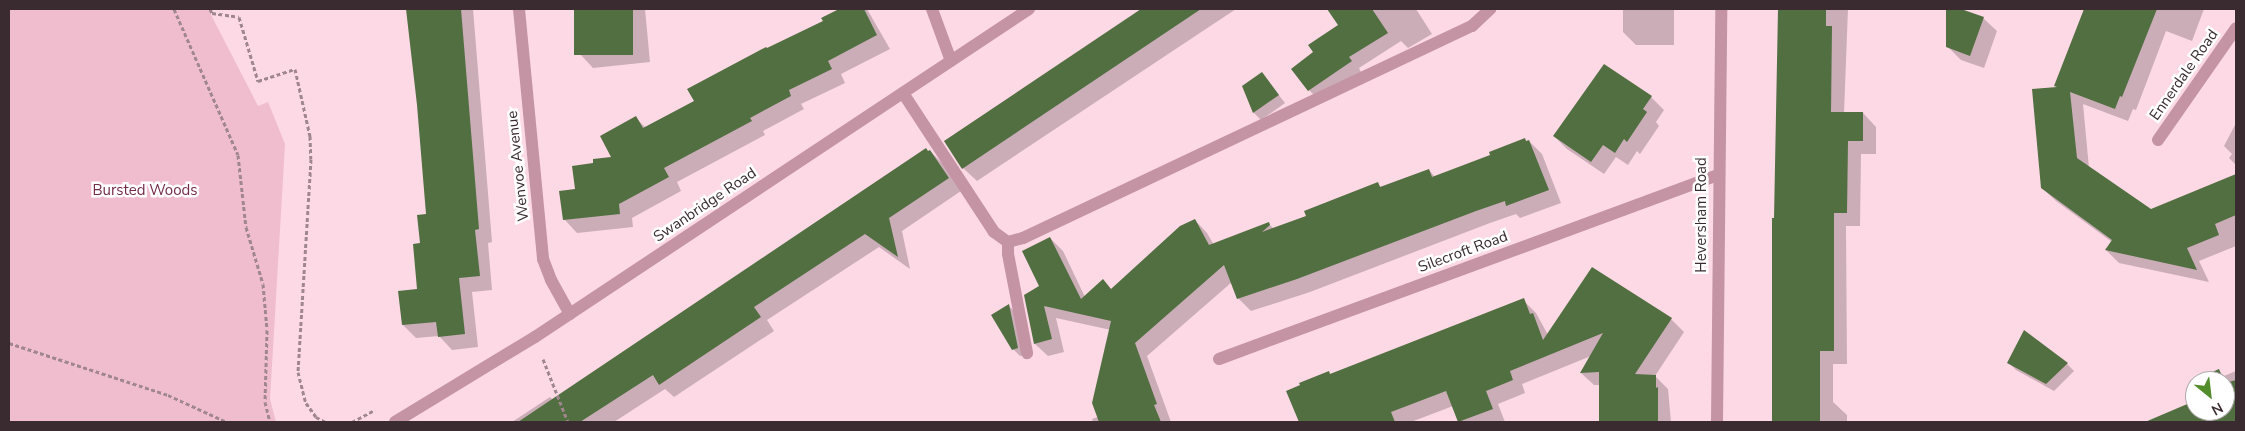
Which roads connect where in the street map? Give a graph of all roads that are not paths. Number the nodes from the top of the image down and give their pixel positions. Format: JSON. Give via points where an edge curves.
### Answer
{"nodes":[{"id":1,"x":519,"y":9,"type":"edge"},
{"id":2,"x":932,"y":9,"type":"edge"},
{"id":3,"x":1029,"y":9,"type":"edge"},
{"id":4,"x":1490,"y":9,"type":"edge"},
{"id":5,"x":1721,"y":9,"type":"edge"},
{"id":6,"x":2236,"y":28,"type":"edge"},
{"id":7,"x":952,"y":61,"type":"junction"},
{"id":8,"x":903,"y":93,"type":"junction"},
{"id":9,"x":2158,"y":140,"type":"dead end"},
{"id":10,"x":1718,"y":175,"type":"junction"},
{"id":11,"x":1008,"y":242,"type":"junction"},
{"id":12,"x":570,"y":314,"type":"junction"},
{"id":13,"x":1027,"y":353,"type":"dead end"},
{"id":14,"x":1219,"y":358,"type":"dead end"},
{"id":15,"x":394,"y":422,"type":"edge"},
{"id":16,"x":1717,"y":422,"type":"edge"}],
"edges":[{"from":1,"to":12,"type":"street","name":"Wenvoe Avenue","via":[[543,259]]},
{"from":2,"to":7,"type":"street"},
{"from":3,"to":7,"type":"street","name":"Swanbridge Road"},
{"from":4,"to":11,"type":"street","via":[[1472,26],[1023,238]]},
{"from":5,"to":10,"type":"street","name":"Heversham Road"},
{"from":6,"to":9,"type":"street","name":"Ennerdale Road"},
{"from":7,"to":8,"type":"street","name":"Swanbridge Road"},
{"from":8,"to":11,"type":"street","via":[[994,232]]},
{"from":8,"to":12,"type":"street","name":"Swanbridge Road"},
{"from":10,"to":14,"type":"street","name":"Silecroft Road"},
{"from":10,"to":16,"type":"street","name":"Heversham Road"},
{"from":11,"to":13,"type":"street"},
{"from":12,"to":15,"type":"street","name":"Swanbridge Road"}]}
